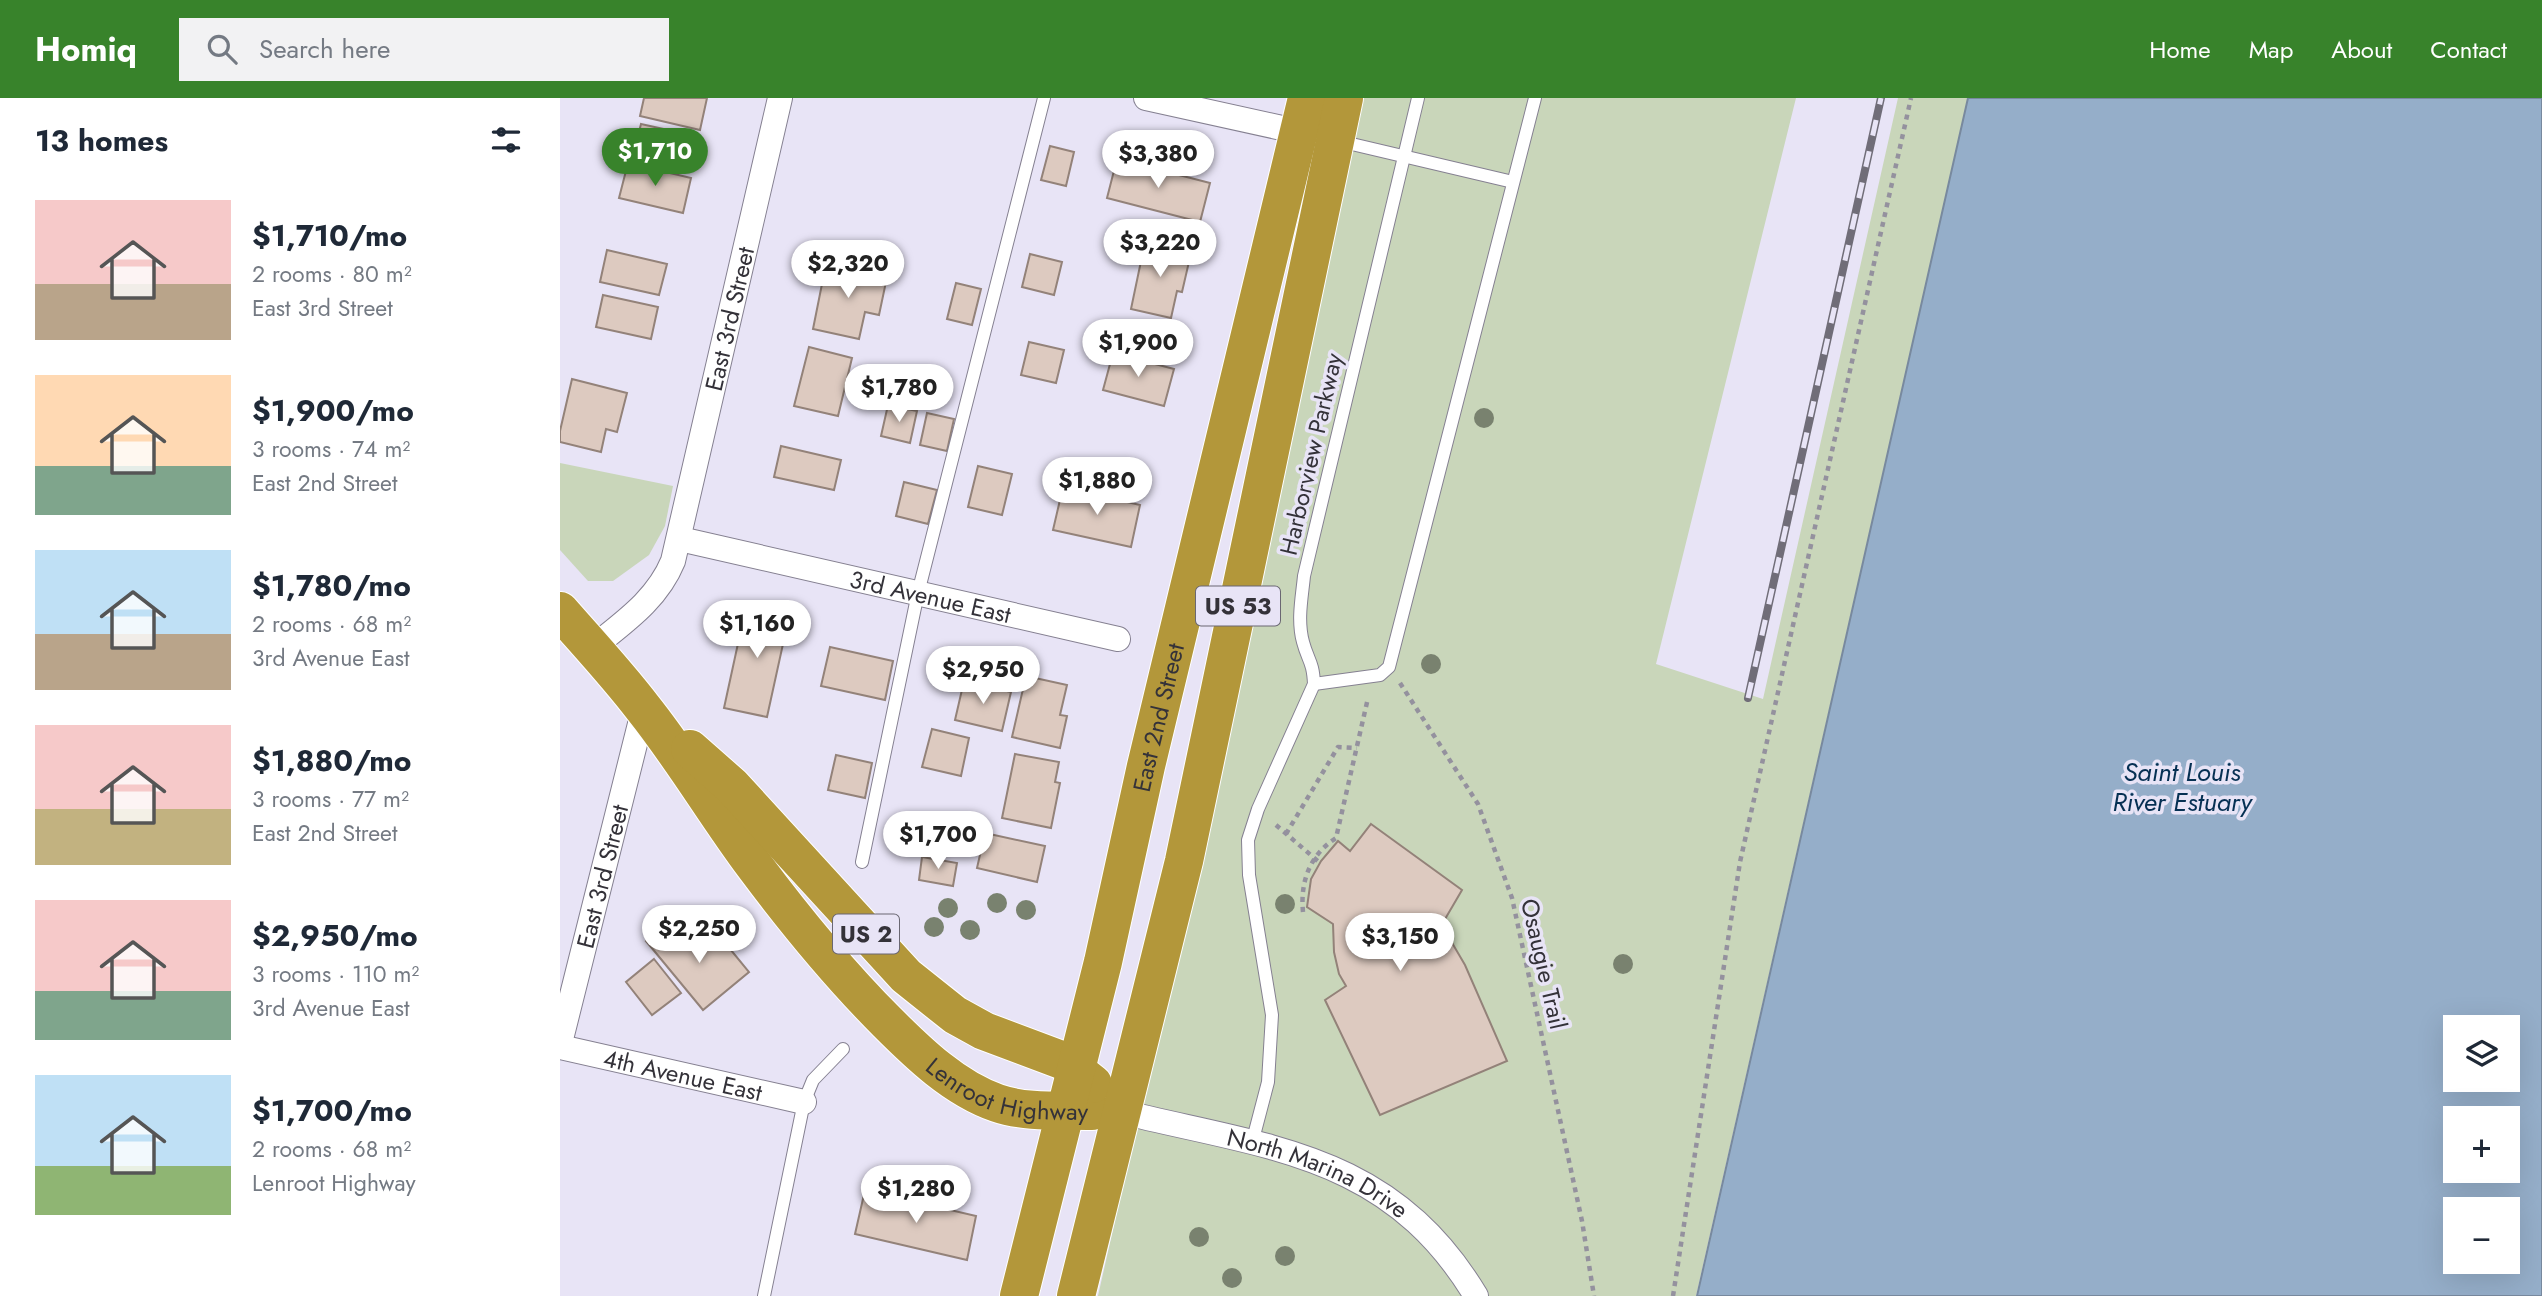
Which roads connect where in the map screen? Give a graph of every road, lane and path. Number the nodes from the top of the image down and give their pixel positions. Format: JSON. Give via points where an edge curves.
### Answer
{"nodes":[{"id":1,"x":780,"y":98,"type":"edge"},
{"id":2,"x":1044,"y":98,"type":"edge"},
{"id":3,"x":1146,"y":98,"type":"edge"},
{"id":4,"x":1344,"y":98,"type":"edge"},
{"id":5,"x":1418,"y":98,"type":"edge"},
{"id":6,"x":1535,"y":98,"type":"edge"},
{"id":7,"x":1911,"y":98,"type":"edge"},
{"id":8,"x":1191,"y":103,"type":"edge"},
{"id":9,"x":1314,"y":124,"type":"edge"},
{"id":10,"x":1404,"y":157,"type":"junction"},
{"id":11,"x":1513,"y":182,"type":"junction"},
{"id":12,"x":680,"y":539,"type":"junction"},
{"id":13,"x":918,"y":593,"type":"junction"},
{"id":14,"x":560,"y":611,"type":"edge"},
{"id":15,"x":1118,"y":639,"type":"dead end"},
{"id":16,"x":593,"y":648,"type":"junction"},
{"id":17,"x":1389,"y":667,"type":"junction"},
{"id":18,"x":1373,"y":677,"type":"junction"},
{"id":19,"x":1314,"y":684,"type":"junction"},
{"id":20,"x":644,"y":708,"type":"junction"},
{"id":21,"x":1357,"y":748,"type":"junction"},
{"id":22,"x":1258,"y":809,"type":"junction"},
{"id":23,"x":1286,"y":834,"type":"junction"},
{"id":24,"x":1315,"y":859,"type":"junction"},
{"id":25,"x":862,"y":862,"type":"dead end"},
{"id":26,"x":1320,"y":863,"type":"dead end"},
{"id":27,"x":1303,"y":912,"type":"dead end"},
{"id":28,"x":560,"y":1045,"type":"edge"},
{"id":29,"x":843,"y":1049,"type":"dead end"},
{"id":30,"x":1075,"y":1069,"type":"junction"},
{"id":31,"x":804,"y":1102,"type":"junction"},
{"id":32,"x":1066,"y":1111,"type":"junction"},
{"id":33,"x":1122,"y":1112,"type":"junction"},
{"id":34,"x":1252,"y":1143,"type":"junction"},
{"id":35,"x":764,"y":1296,"type":"edge"},
{"id":36,"x":1019,"y":1296,"type":"edge"},
{"id":37,"x":1076,"y":1296,"type":"edge"},
{"id":38,"x":1476,"y":1296,"type":"edge"},
{"id":39,"x":1594,"y":1296,"type":"edge"},
{"id":40,"x":1673,"y":1296,"type":"edge"}],
"edges":[{"from":1,"to":12,"type":"street","name":"East 3rd Street"},
{"from":2,"to":13,"type":"lane"},
{"from":3,"to":8,"type":"street"},
{"from":4,"to":9,"type":"highway","name":"East 2nd Street","number":"US 53"},
{"from":5,"to":10,"type":"lane","name":"Harborview Parkway"},
{"from":6,"to":11,"type":"lane"},
{"from":7,"to":40,"type":"path","via":[[1740,862]]},
{"from":8,"to":9,"type":"street"},
{"from":9,"to":10,"type":"lane"},
{"from":9,"to":30,"type":"highway","name":"East 2nd Street","number":"US 53","via":[[1146,766]]},
{"from":9,"to":33,"type":"highway","name":"East 2nd Street","number":"US 53","via":[[1184,861]]},
{"from":10,"to":11,"type":"lane"},
{"from":10,"to":19,"type":"lane","name":"Harborview Parkway","via":[[1304,576],[1300,613]]},
{"from":11,"to":17,"type":"lane"},
{"from":12,"to":13,"type":"street","name":"3rd Avenue East"},
{"from":12,"to":16,"type":"street","via":[[658,590]]},
{"from":13,"to":15,"type":"street","name":"3rd Avenue East"},
{"from":13,"to":25,"type":"lane"},
{"from":14,"to":16,"type":"highway","name":"Lenroot Highway","number":"US 2"},
{"from":16,"to":20,"type":"highway","name":"Lenroot Highway","number":"US 2"},
{"from":17,"to":18,"type":"lane"},
{"from":17,"to":39,"type":"path","name":"Osaugie Trail","via":[[1478,804],[1512,898]]},
{"from":18,"to":19,"type":"lane"},
{"from":18,"to":21,"type":"path"},
{"from":19,"to":22,"type":"lane"},
{"from":20,"to":28,"type":"street","name":"East 3rd Street"},
{"from":20,"to":30,"type":"highway","name":"Lenroot Highway","number":"US 2","via":[[732,786],[906,976],[955,1015],[984,1031],[1042,1051]]},
{"from":20,"to":32,"type":"highway","name":"Lenroot Highway","number":"US 2","via":[[776,894],[863,998],[906,1041],[937,1069],[998,1103]]},
{"from":21,"to":23,"type":"path","via":[[1338,747]]},
{"from":21,"to":24,"type":"path","via":[[1336,838]]},
{"from":22,"to":23,"type":"path"},
{"from":22,"to":34,"type":"lane","via":[[1248,840],[1249,875],[1272,1015],[1268,1082]]},
{"from":23,"to":24,"type":"path"},
{"from":24,"to":26,"type":"path"},
{"from":24,"to":27,"type":"path","via":[[1304,879]]},
{"from":28,"to":31,"type":"street","name":"4th Avenue East"},
{"from":29,"to":31,"type":"lane","via":[[813,1080]]},
{"from":30,"to":32,"type":"highway","name":"East 2nd Street","number":"US 53"},
{"from":30,"to":33,"type":"highway","name":"Lenroot Highway","number":"US 2"},
{"from":31,"to":35,"type":"lane"},
{"from":32,"to":33,"type":"highway","name":"Lenroot Highway","number":"US 2"},
{"from":32,"to":36,"type":"highway","name":"East 2nd Street"},
{"from":33,"to":34,"type":"street","name":"North Marina Drive"},
{"from":33,"to":37,"type":"highway","name":"East 2nd Street"},
{"from":34,"to":38,"type":"street","name":"North Marina Drive","via":[[1316,1160],[1386,1197],[1430,1235]]}]}
